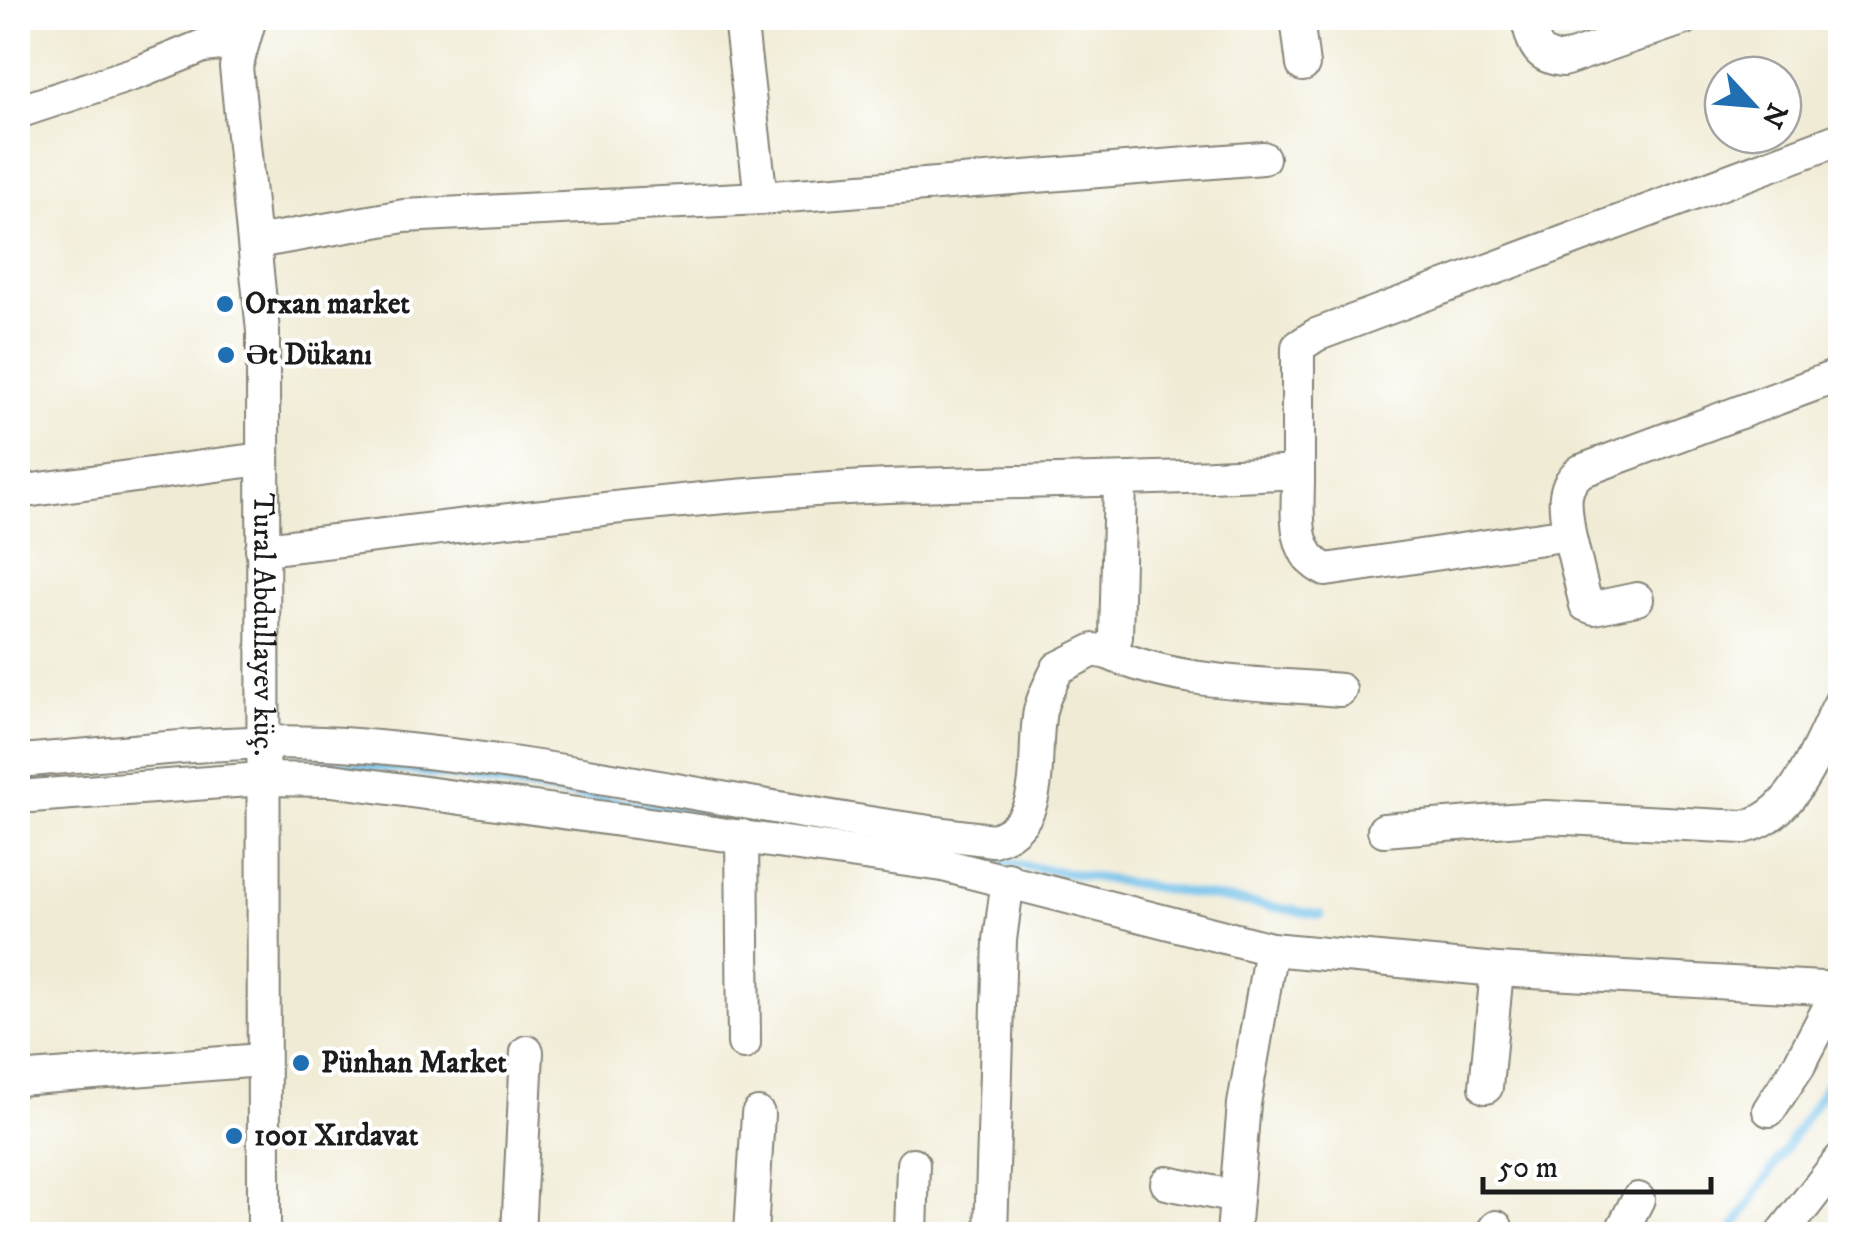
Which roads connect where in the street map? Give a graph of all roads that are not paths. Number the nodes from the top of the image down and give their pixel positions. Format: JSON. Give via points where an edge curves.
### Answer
{"nodes":[{"id":1,"x":740,"y":18,"type":"edge"},
{"id":2,"x":1297,"y":18,"type":"edge"},
{"id":3,"x":1528,"y":18,"type":"edge"},
{"id":4,"x":1686,"y":18,"type":"edge"},
{"id":5,"x":245,"y":30,"type":"edge"},
{"id":6,"x":1303,"y":65,"type":"dead end"},
{"id":7,"x":18,"y":112,"type":"edge"},
{"id":8,"x":1840,"y":138,"type":"edge"},
{"id":9,"x":1263,"y":158,"type":"dead end"},
{"id":10,"x":760,"y":198,"type":"junction"},
{"id":11,"x":256,"y":242,"type":"junction"},
{"id":12,"x":1840,"y":375,"type":"edge"},
{"id":13,"x":262,"y":459,"type":"junction"},
{"id":14,"x":1298,"y":472,"type":"junction"},
{"id":15,"x":1120,"y":483,"type":"junction"},
{"id":16,"x":18,"y":492,"type":"edge"},
{"id":17,"x":1569,"y":534,"type":"junction"},
{"id":18,"x":262,"y":548,"type":"junction"},
{"id":19,"x":1637,"y":599,"type":"dead end"},
{"id":20,"x":1108,"y":653,"type":"junction"},
{"id":21,"x":1340,"y":690,"type":"dead end"},
{"id":22,"x":1840,"y":703,"type":"edge"},
{"id":23,"x":262,"y":742,"type":"junction"},
{"id":24,"x":18,"y":761,"type":"edge"},
{"id":25,"x":262,"y":779,"type":"junction"},
{"id":26,"x":18,"y":797,"type":"edge"},
{"id":27,"x":1384,"y":830,"type":"dead end"},
{"id":28,"x":742,"y":836,"type":"junction"},
{"id":29,"x":1008,"y":879,"type":"junction"},
{"id":30,"x":1271,"y":950,"type":"junction"},
{"id":31,"x":1497,"y":970,"type":"junction"},
{"id":32,"x":1840,"y":989,"type":"edge"},
{"id":33,"x":744,"y":1043,"type":"dead end"},
{"id":34,"x":527,"y":1052,"type":"dead end"},
{"id":35,"x":261,"y":1060,"type":"junction"},
{"id":36,"x":18,"y":1079,"type":"edge"},
{"id":37,"x":1486,"y":1087,"type":"dead end"},
{"id":38,"x":1768,"y":1110,"type":"dead end"},
{"id":39,"x":758,"y":1114,"type":"dead end"},
{"id":40,"x":1840,"y":1160,"type":"edge"},
{"id":41,"x":914,"y":1164,"type":"dead end"},
{"id":42,"x":1167,"y":1183,"type":"dead end"},
{"id":43,"x":1236,"y":1197,"type":"junction"},
{"id":44,"x":1638,"y":1199,"type":"dead end"},
{"id":45,"x":264,"y":1234,"type":"edge"},
{"id":46,"x":518,"y":1234,"type":"edge"},
{"id":47,"x":751,"y":1234,"type":"edge"},
{"id":48,"x":910,"y":1234,"type":"edge"},
{"id":49,"x":991,"y":1234,"type":"edge"},
{"id":50,"x":1234,"y":1234,"type":"edge"},
{"id":51,"x":1620,"y":1234,"type":"edge"},
{"id":52,"x":1782,"y":1234,"type":"edge"}],
"edges":[{"from":1,"to":10,"type":"street"},
{"from":2,"to":6,"type":"street"},
{"from":3,"to":4,"type":"street","via":[[1535,47],[1545,58],[1563,60]]},
{"from":5,"to":7,"type":"street"},
{"from":5,"to":11,"type":"street","name":"Tural Abdullayev küç.","via":[[238,95]]},
{"from":8,"to":14,"type":"street","via":[[1316,335],[1298,347],[1294,368]]},
{"from":9,"to":10,"type":"street"},
{"from":10,"to":11,"type":"street","via":[[404,216]]},
{"from":11,"to":13,"type":"street","name":"Tural Abdullayev küç."},
{"from":12,"to":17,"type":"street","via":[[1581,471],[1568,481],[1564,497]]},
{"from":13,"to":16,"type":"street"},
{"from":13,"to":18,"type":"street","name":"Tural Abdullayev küç."},
{"from":14,"to":15,"type":"street"},
{"from":14,"to":17,"type":"street","via":[[1300,547],[1310,564],[1326,570]]},
{"from":15,"to":18,"type":"street","via":[[868,488]]},
{"from":15,"to":20,"type":"street","via":[[1118,615]]},
{"from":17,"to":19,"type":"street","via":[[1586,605]]},
{"from":18,"to":23,"type":"street","name":"Tural Abdullayev küç."},
{"from":20,"to":21,"type":"street","via":[[1190,676]]},
{"from":20,"to":23,"type":"street","via":[[1094,650],[1058,668],[1040,708],[1025,822],[994,840],[521,765],[344,744]]},
{"from":22,"to":27,"type":"street","via":[[1786,803],[1765,823],[1744,828],[1546,817]]},
{"from":23,"to":24,"type":"street"},
{"from":23,"to":25,"type":"street","name":"Tural Abdullayev küç."},
{"from":25,"to":26,"type":"street"},
{"from":25,"to":28,"type":"street","via":[[332,780]]},
{"from":25,"to":35,"type":"street","name":"Tural Abdullayev küç."},
{"from":28,"to":29,"type":"street"},
{"from":28,"to":33,"type":"street"},
{"from":29,"to":30,"type":"street"},
{"from":29,"to":49,"type":"street","via":[[1000,940]]},
{"from":30,"to":31,"type":"street"},
{"from":30,"to":43,"type":"street","via":[[1244,1104]]},
{"from":31,"to":32,"type":"street"},
{"from":31,"to":37,"type":"street"},
{"from":32,"to":38,"type":"street"},
{"from":34,"to":46,"type":"street"},
{"from":35,"to":36,"type":"street"},
{"from":35,"to":45,"type":"street","name":"Tural Abdullayev küç."},
{"from":39,"to":47,"type":"street"},
{"from":40,"to":52,"type":"street"},
{"from":41,"to":48,"type":"street"},
{"from":42,"to":43,"type":"street"},
{"from":43,"to":50,"type":"street"},
{"from":44,"to":51,"type":"street"}]}
